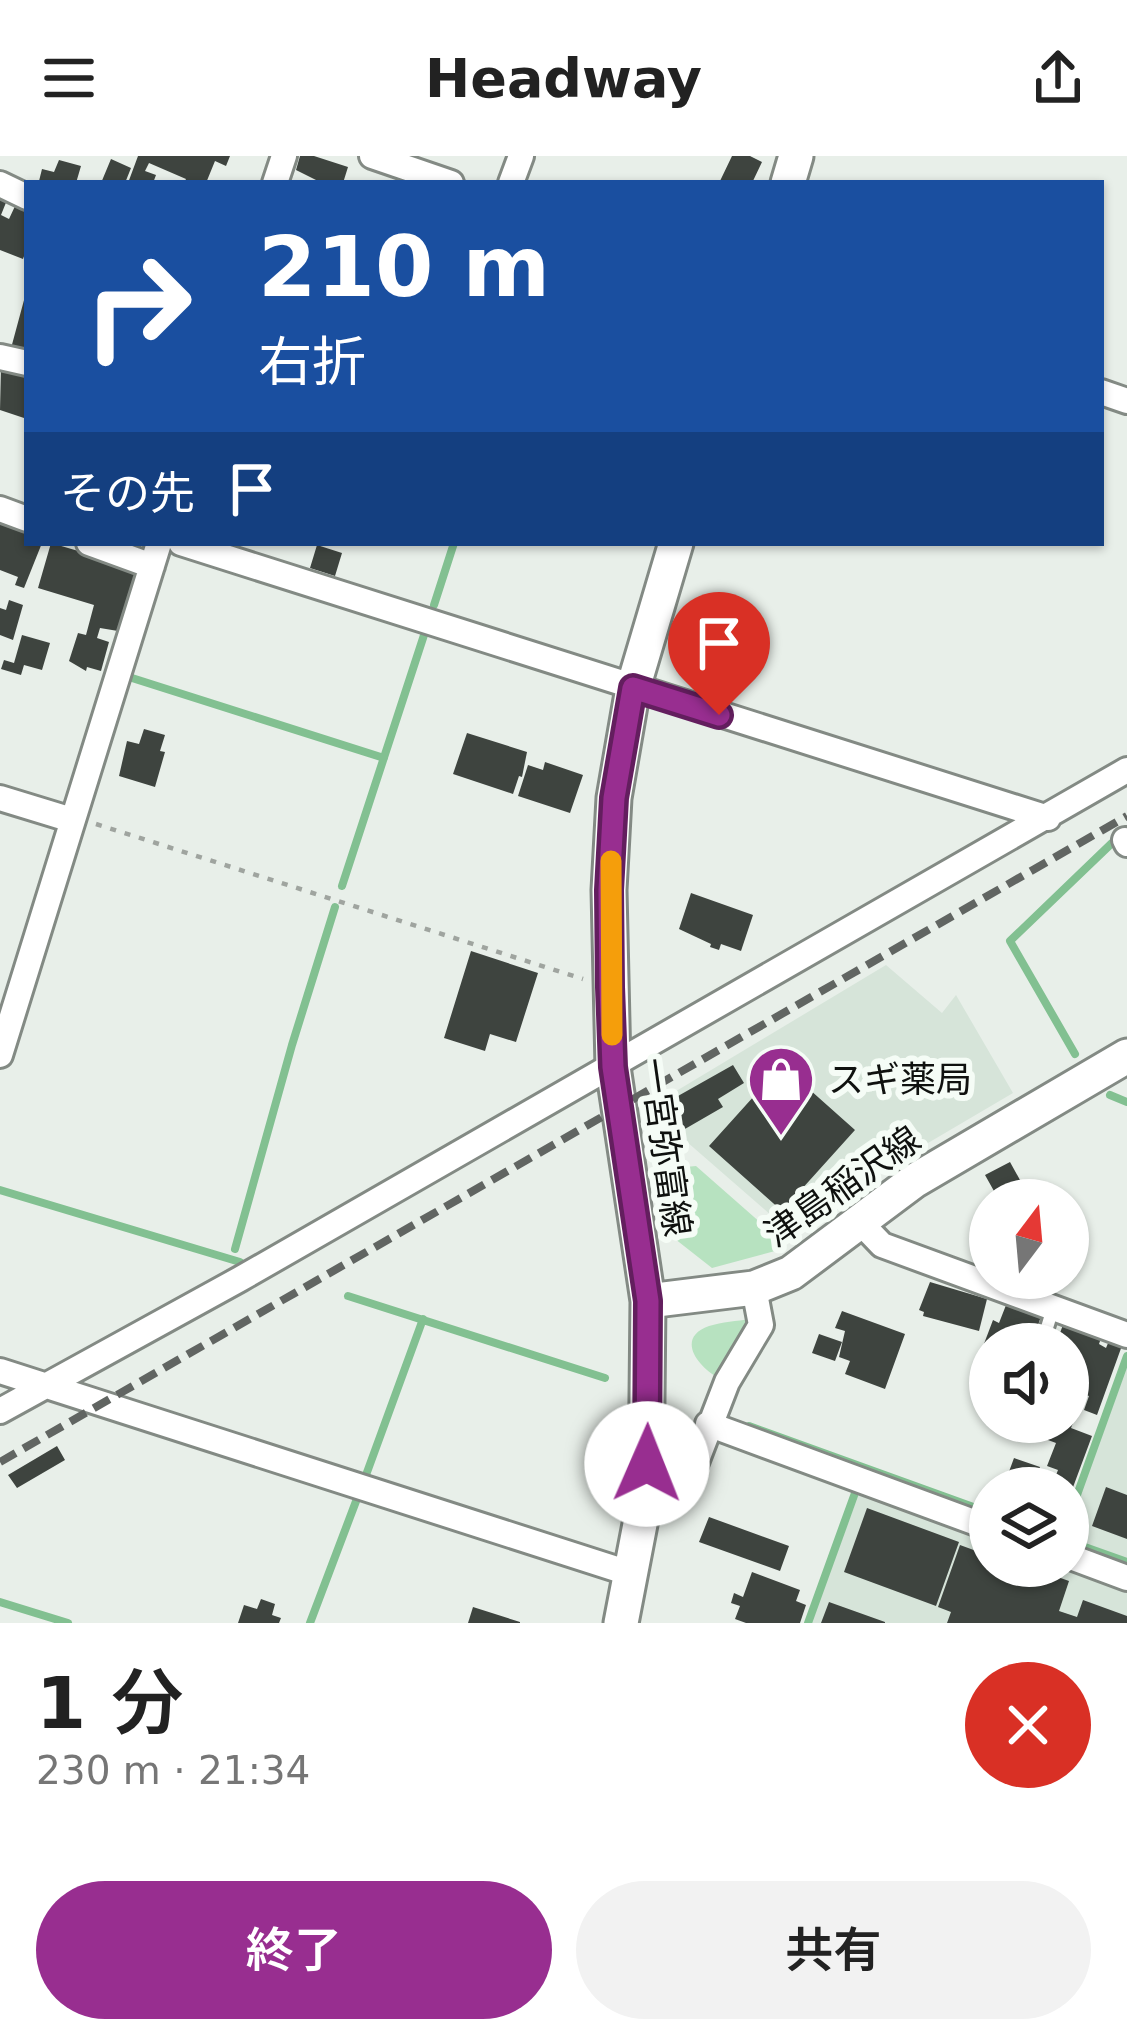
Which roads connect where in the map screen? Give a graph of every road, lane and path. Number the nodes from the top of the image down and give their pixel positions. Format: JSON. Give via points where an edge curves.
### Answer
{"nodes":[{"id":1,"x":372,"y":156,"type":"edge"},
{"id":2,"x":443,"y":180,"type":"edge"},
{"id":3,"x":107,"y":546,"type":"edge"},
{"id":4,"x":190,"y":546,"type":"edge"},
{"id":5,"x":675,"y":546,"type":"edge"},
{"id":6,"x":155,"y":554,"type":"edge"},
{"id":7,"x":633,"y":688,"type":"junction"},
{"id":8,"x":1127,"y":769,"type":"edge"},
{"id":9,"x":0,"y":798,"type":"edge"},
{"id":10,"x":1048,"y":818,"type":"junction"},
{"id":11,"x":73,"y":819,"type":"junction"},
{"id":12,"x":610,"y":987,"type":"junction"},
{"id":13,"x":0,"y":1055,"type":"edge"},
{"id":14,"x":1127,"y":1056,"type":"edge"},
{"id":15,"x":613,"y":1067,"type":"junction"},
{"id":16,"x":859,"y":1221,"type":"junction"},
{"id":17,"x":754,"y":1288,"type":"junction"},
{"id":18,"x":648,"y":1301,"type":"junction"},
{"id":19,"x":1053,"y":1308,"type":"junction"},
{"id":20,"x":1048,"y":1323,"type":"edge"},
{"id":21,"x":1127,"y":1335,"type":"edge"},
{"id":22,"x":0,"y":1371,"type":"edge"},
{"id":23,"x":46,"y":1386,"type":"junction"},
{"id":24,"x":0,"y":1411,"type":"edge"},
{"id":25,"x":708,"y":1424,"type":"junction"},
{"id":26,"x":646,"y":1493,"type":"junction"},
{"id":27,"x":969,"y":1520,"type":"edge"},
{"id":28,"x":1089,"y":1564,"type":"edge"},
{"id":29,"x":632,"y":1574,"type":"junction"},
{"id":30,"x":1127,"y":1578,"type":"edge"},
{"id":31,"x":621,"y":1623,"type":"edge"}],
"edges":[{"from":1,"to":2,"type":"street"},
{"from":3,"to":6,"type":"street"},
{"from":4,"to":7,"type":"street"},
{"from":5,"to":7,"type":"main road","name":"一宮弥富線"},
{"from":6,"to":11,"type":"street"},
{"from":7,"to":10,"type":"street"},
{"from":7,"to":12,"type":"main road","name":"一宮弥富線","via":[[614,798]]},
{"from":8,"to":10,"type":"street"},
{"from":9,"to":11,"type":"street"},
{"from":10,"to":15,"type":"street"},
{"from":11,"to":12,"type":"path"},
{"from":11,"to":13,"type":"street"},
{"from":12,"to":15,"type":"main road","name":"一宮弥富線"},
{"from":14,"to":16,"type":"main road","name":"津島稲沢線"},
{"from":15,"to":18,"type":"main road","name":"一宮弥富線"},
{"from":15,"to":23,"type":"street"},
{"from":16,"to":17,"type":"main road","name":"津島稲沢線","via":[[791,1274]]},
{"from":16,"to":19,"type":"street","via":[[882,1245]]},
{"from":17,"to":18,"type":"main road","name":"津島稲沢線"},
{"from":17,"to":25,"type":"street","via":[[760,1325]]},
{"from":18,"to":26,"type":"main road","name":"一宮弥富線"},
{"from":19,"to":20,"type":"lane"},
{"from":19,"to":21,"type":"street"},
{"from":22,"to":23,"type":"street"},
{"from":23,"to":24,"type":"street"},
{"from":23,"to":29,"type":"street"},
{"from":25,"to":26,"type":"street","via":[[681,1491]]},
{"from":25,"to":27,"type":"street"},
{"from":26,"to":29,"type":"main road","name":"一宮弥富線"},
{"from":28,"to":30,"type":"street"},
{"from":29,"to":31,"type":"main road","name":"一宮弥富線"}]}
